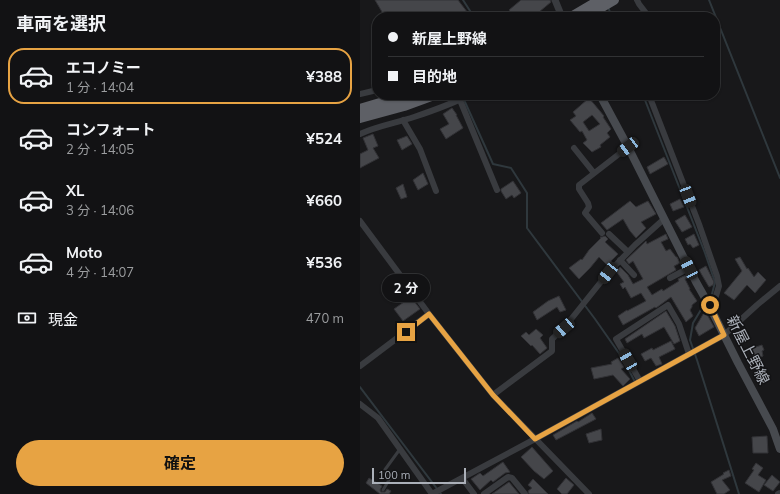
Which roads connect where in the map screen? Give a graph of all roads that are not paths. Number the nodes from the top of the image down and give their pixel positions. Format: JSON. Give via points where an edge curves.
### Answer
{"nodes":[{"id":1,"x":555,"y":0,"type":"edge"},
{"id":2,"x":614,"y":0,"type":"edge"},
{"id":3,"x":637,"y":0,"type":"edge"},
{"id":4,"x":601,"y":8,"type":"edge"},
{"id":5,"x":560,"y":12,"type":"edge"},
{"id":6,"x":588,"y":12,"type":"edge"},
{"id":7,"x":646,"y":12,"type":"edge"},
{"id":8,"x":372,"y":91,"type":"edge"},
{"id":9,"x":360,"y":94,"type":"edge"},
{"id":10,"x":390,"y":100,"type":"edge"},
{"id":11,"x":420,"y":100,"type":"edge"},
{"id":12,"x":460,"y":100,"type":"joint"},
{"id":13,"x":603,"y":100,"type":"edge"},
{"id":14,"x":651,"y":100,"type":"edge"},
{"id":15,"x":360,"y":109,"type":"edge"},
{"id":16,"x":360,"y":118,"type":"edge"},
{"id":17,"x":404,"y":120,"type":"junction"},
{"id":18,"x":360,"y":134,"type":"edge"},
{"id":19,"x":628,"y":147,"type":"junction"},
{"id":20,"x":574,"y":148,"type":"dead end"},
{"id":21,"x":594,"y":173,"type":"junction"},
{"id":22,"x":497,"y":190,"type":"dead end"},
{"id":23,"x":436,"y":191,"type":"dead end"},
{"id":24,"x":664,"y":219,"type":"junction"},
{"id":25,"x":360,"y":221,"type":"edge"},
{"id":26,"x":602,"y":233,"type":"dead end"},
{"id":27,"x":609,"y":234,"type":"dead end"},
{"id":28,"x":628,"y":252,"type":"junction"},
{"id":29,"x":620,"y":260,"type":"junction"},
{"id":30,"x":689,"y":268,"type":"junction"},
{"id":31,"x":634,"y":275,"type":"dead end"},
{"id":32,"x":670,"y":278,"type":"dead end"},
{"id":33,"x":780,"y":287,"type":"edge"},
{"id":34,"x":710,"y":305,"type":"junction"},
{"id":35,"x":429,"y":314,"type":"junction"},
{"id":36,"x":724,"y":335,"type":"junction"},
{"id":37,"x":689,"y":354,"type":"junction"},
{"id":38,"x":360,"y":366,"type":"edge"},
{"id":39,"x":640,"y":381,"type":"junction"},
{"id":40,"x":493,"y":395,"type":"junction"},
{"id":41,"x":360,"y":404,"type":"edge"},
{"id":42,"x":535,"y":439,"type":"junction"},
{"id":43,"x":780,"y":448,"type":"edge"},
{"id":44,"x":400,"y":449,"type":"junction"},
{"id":45,"x":462,"y":478,"type":"junction"},
{"id":46,"x":383,"y":490,"type":"dead end"},
{"id":47,"x":432,"y":494,"type":"edge"},
{"id":48,"x":474,"y":494,"type":"edge"},
{"id":49,"x":484,"y":494,"type":"edge"},
{"id":50,"x":525,"y":494,"type":"edge"},
{"id":51,"x":589,"y":494,"type":"edge"}],
"edges":[{"from":1,"to":5,"type":"street"},
{"from":2,"to":4,"type":"highway"},
{"from":3,"to":7,"type":"street"},
{"from":4,"to":6,"type":"highway"},
{"from":8,"to":9,"type":"street"},
{"from":10,"to":15,"type":"highway"},
{"from":11,"to":16,"type":"highway"},
{"from":12,"to":17,"type":"street"},
{"from":12,"to":22,"type":"street"},
{"from":13,"to":19,"type":"main road","name":"新屋上野線"},
{"from":14,"to":34,"type":"street","via":[[717,276],[719,286]]},
{"from":17,"to":18,"type":"street"},
{"from":17,"to":23,"type":"street","via":[[420,149]]},
{"from":19,"to":21,"type":"street"},
{"from":19,"to":24,"type":"main road","name":"新屋上野線"},
{"from":20,"to":21,"type":"street"},
{"from":21,"to":26,"type":"street","via":[[579,185],[579,189],[588,203],[589,207],[585,213]]},
{"from":24,"to":28,"type":"street"},
{"from":24,"to":30,"type":"main road","name":"新屋上野線"},
{"from":25,"to":35,"type":"street"},
{"from":27,"to":28,"type":"street"},
{"from":28,"to":29,"type":"street"},
{"from":29,"to":31,"type":"street"},
{"from":29,"to":40,"type":"street","via":[[552,339],[552,351]]},
{"from":30,"to":32,"type":"street"},
{"from":30,"to":34,"type":"main road","name":"新屋上野線"},
{"from":33,"to":36,"type":"street"},
{"from":34,"to":36,"type":"main road","name":"新屋上野線"},
{"from":35,"to":38,"type":"street"},
{"from":35,"to":40,"type":"street"},
{"from":36,"to":37,"type":"street"},
{"from":36,"to":43,"type":"main road","name":"新屋上野線","via":[[773,429]]},
{"from":37,"to":39,"type":"street"},
{"from":37,"to":39,"type":"street","via":[[680,324],[668,305],[616,339]]},
{"from":39,"to":42,"type":"street"},
{"from":40,"to":42,"type":"street"},
{"from":41,"to":44,"type":"street","via":[[378,418]]},
{"from":42,"to":45,"type":"street"},
{"from":42,"to":51,"type":"street"},
{"from":44,"to":46,"type":"lane","via":[[384,470],[389,480]]},
{"from":44,"to":47,"type":"street"},
{"from":45,"to":47,"type":"street"},
{"from":45,"to":48,"type":"street"},
{"from":49,"to":50,"type":"street","via":[[508,477],[512,478]]}]}
